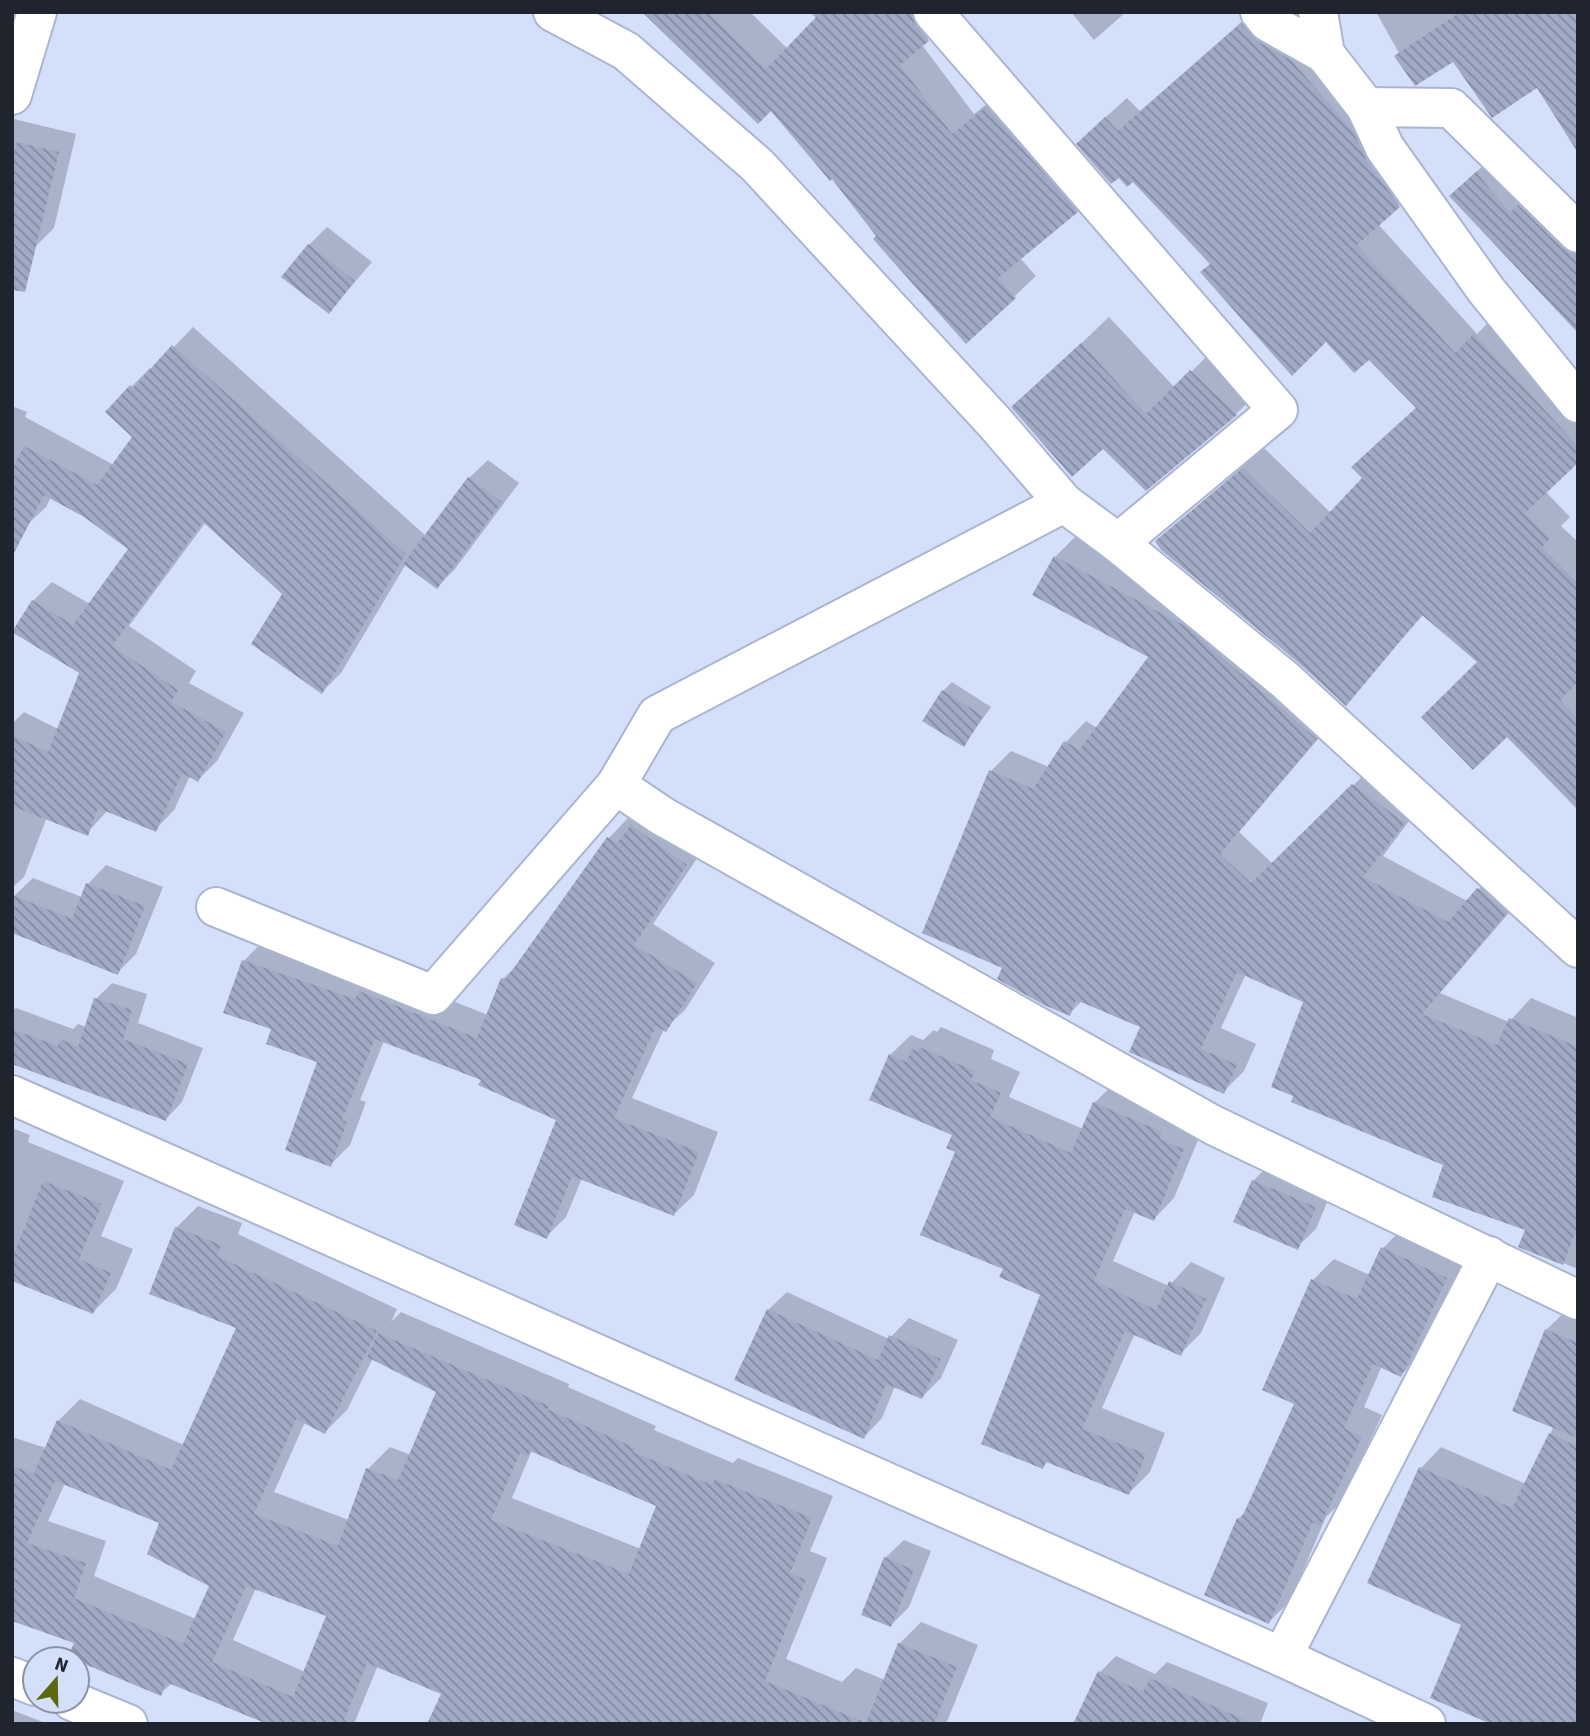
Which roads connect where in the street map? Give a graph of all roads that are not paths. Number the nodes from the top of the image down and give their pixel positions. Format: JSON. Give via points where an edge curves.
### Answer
{"nodes":[{"id":1,"x":37,"y":12,"type":"edge"},
{"id":2,"x":554,"y":12,"type":"edge"},
{"id":3,"x":933,"y":12,"type":"edge"},
{"id":4,"x":1260,"y":12,"type":"edge"},
{"id":5,"x":1318,"y":12,"type":"edge"},
{"id":6,"x":1325,"y":54,"type":"junction"},
{"id":7,"x":12,"y":95,"type":"edge"},
{"id":8,"x":1366,"y":107,"type":"junction"},
{"id":9,"x":1578,"y":233,"type":"edge"},
{"id":10,"x":1575,"y":394,"type":"edge"},
{"id":11,"x":1064,"y":503,"type":"junction"},
{"id":12,"x":1118,"y":543,"type":"junction"},
{"id":13,"x":616,"y":785,"type":"junction"},
{"id":14,"x":216,"y":907,"type":"dead end"},
{"id":15,"x":1578,"y":948,"type":"edge"},
{"id":16,"x":12,"y":1095,"type":"edge"},
{"id":17,"x":1489,"y":1256,"type":"junction"},
{"id":18,"x":1578,"y":1300,"type":"edge"},
{"id":19,"x":1282,"y":1657,"type":"junction"},
{"id":20,"x":91,"y":1709,"type":"edge"},
{"id":21,"x":128,"y":1724,"type":"edge"},
{"id":22,"x":1426,"y":1724,"type":"edge"}],
"edges":[{"from":1,"to":7,"type":"street"},
{"from":2,"to":11,"type":"street","via":[[626,51],[757,165]]},
{"from":3,"to":12,"type":"street","via":[[1278,410]]},
{"from":4,"to":6,"type":"street","via":[[1268,22]]},
{"from":5,"to":6,"type":"street"},
{"from":6,"to":8,"type":"street"},
{"from":8,"to":9,"type":"street","via":[[1451,108]]},
{"from":8,"to":10,"type":"street","via":[[1393,159],[1486,290]]},
{"from":11,"to":12,"type":"street"},
{"from":11,"to":13,"type":"street","via":[[657,715]]},
{"from":12,"to":15,"type":"street","via":[[1285,680]]},
{"from":13,"to":14,"type":"street","via":[[433,995]]},
{"from":13,"to":17,"type":"street","via":[[662,817],[1213,1125]]},
{"from":16,"to":19,"type":"street"},
{"from":17,"to":18,"type":"street"},
{"from":17,"to":19,"type":"street"},
{"from":19,"to":22,"type":"street"},
{"from":20,"to":21,"type":"street"}]}
